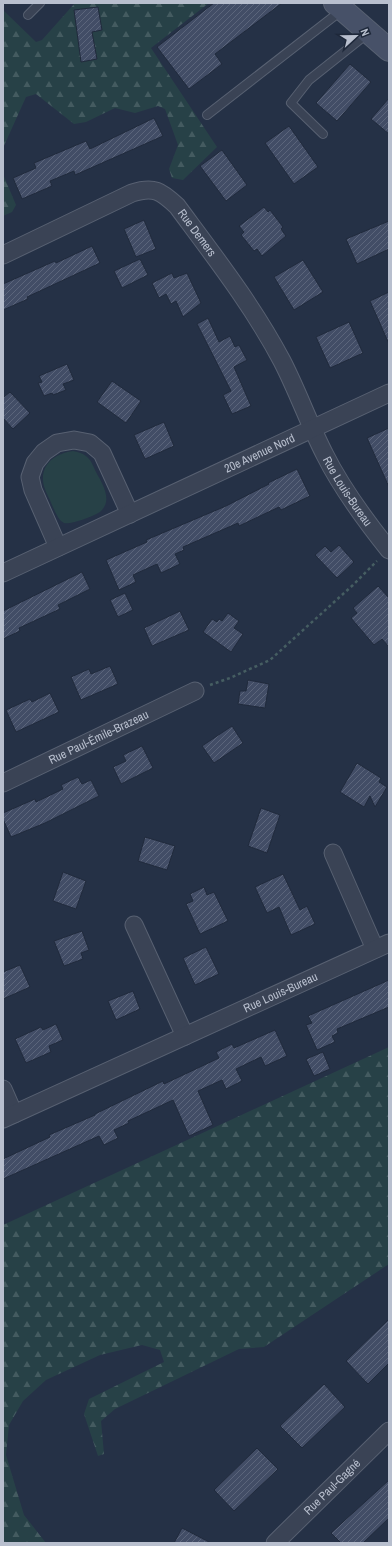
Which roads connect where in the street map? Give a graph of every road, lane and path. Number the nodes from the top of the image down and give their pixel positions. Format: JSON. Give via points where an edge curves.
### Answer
{"nodes":[{"id":1,"x":40,"y":3,"type":"edge"},
{"id":2,"x":338,"y":6,"type":"edge"},
{"id":3,"x":28,"y":15,"type":"dead end"},
{"id":4,"x":369,"y":32,"type":"junction"},
{"id":5,"x":389,"y":50,"type":"edge"},
{"id":6,"x":207,"y":115,"type":"dead end"},
{"id":7,"x":323,"y":134,"type":"dead end"},
{"id":8,"x":3,"y":255,"type":"edge"},
{"id":9,"x":389,"y":393,"type":"edge"},
{"id":10,"x":312,"y":428,"type":"junction"},
{"id":11,"x":130,"y":514,"type":"junction"},
{"id":12,"x":58,"y":547,"type":"junction"},
{"id":13,"x":389,"y":549,"type":"edge"},
{"id":14,"x":3,"y":573,"type":"edge"},
{"id":15,"x":195,"y":691,"type":"joint"},
{"id":16,"x":3,"y":783,"type":"edge"},
{"id":17,"x":333,"y":853,"type":"dead end"},
{"id":18,"x":134,"y":925,"type":"dead end"},
{"id":19,"x":382,"y":946,"type":"edge"},
{"id":20,"x":185,"y":1036,"type":"junction"},
{"id":21,"x":3,"y":1089,"type":"edge"},
{"id":22,"x":8,"y":1117,"type":"edge"},
{"id":23,"x":389,"y":1431,"type":"edge"},
{"id":24,"x":275,"y":1543,"type":"edge"}],
"edges":[{"from":1,"to":3,"type":"lane"},
{"from":2,"to":4,"type":"street"},
{"from":2,"to":6,"type":"lane"},
{"from":4,"to":5,"type":"street"},
{"from":4,"to":7,"type":"lane","via":[[309,80],[291,103]]},
{"from":8,"to":10,"type":"street","name":"Rue Demers","via":[[132,193],[144,189],[167,196],[177,206],[262,325]]},
{"from":9,"to":10,"type":"street","name":"20e Avenue Nord"},
{"from":10,"to":11,"type":"street","name":"20e Avenue Nord"},
{"from":10,"to":13,"type":"street","name":"Rue Louis-Bureau","via":[[336,476]]},
{"from":11,"to":12,"type":"street","name":"20e Avenue Nord"},
{"from":11,"to":12,"type":"street","via":[[102,453],[90,443],[74,440],[57,443],[44,452],[35,463],[30,477],[33,490]]},
{"from":12,"to":14,"type":"street","name":"20e Avenue Nord"},
{"from":13,"to":15,"type":"path","via":[[270,660]]},
{"from":15,"to":16,"type":"street","name":"Rue Paul-Émile-Brazeau"},
{"from":17,"to":19,"type":"street","name":"Rue Louis-Bureau"},
{"from":18,"to":20,"type":"street"},
{"from":19,"to":20,"type":"street","name":"Rue Louis-Bureau"},
{"from":20,"to":22,"type":"street","name":"Rue Louis-Bureau"},
{"from":21,"to":22,"type":"street"},
{"from":23,"to":24,"type":"street","name":"Rue Paul-Gagné"}]}
